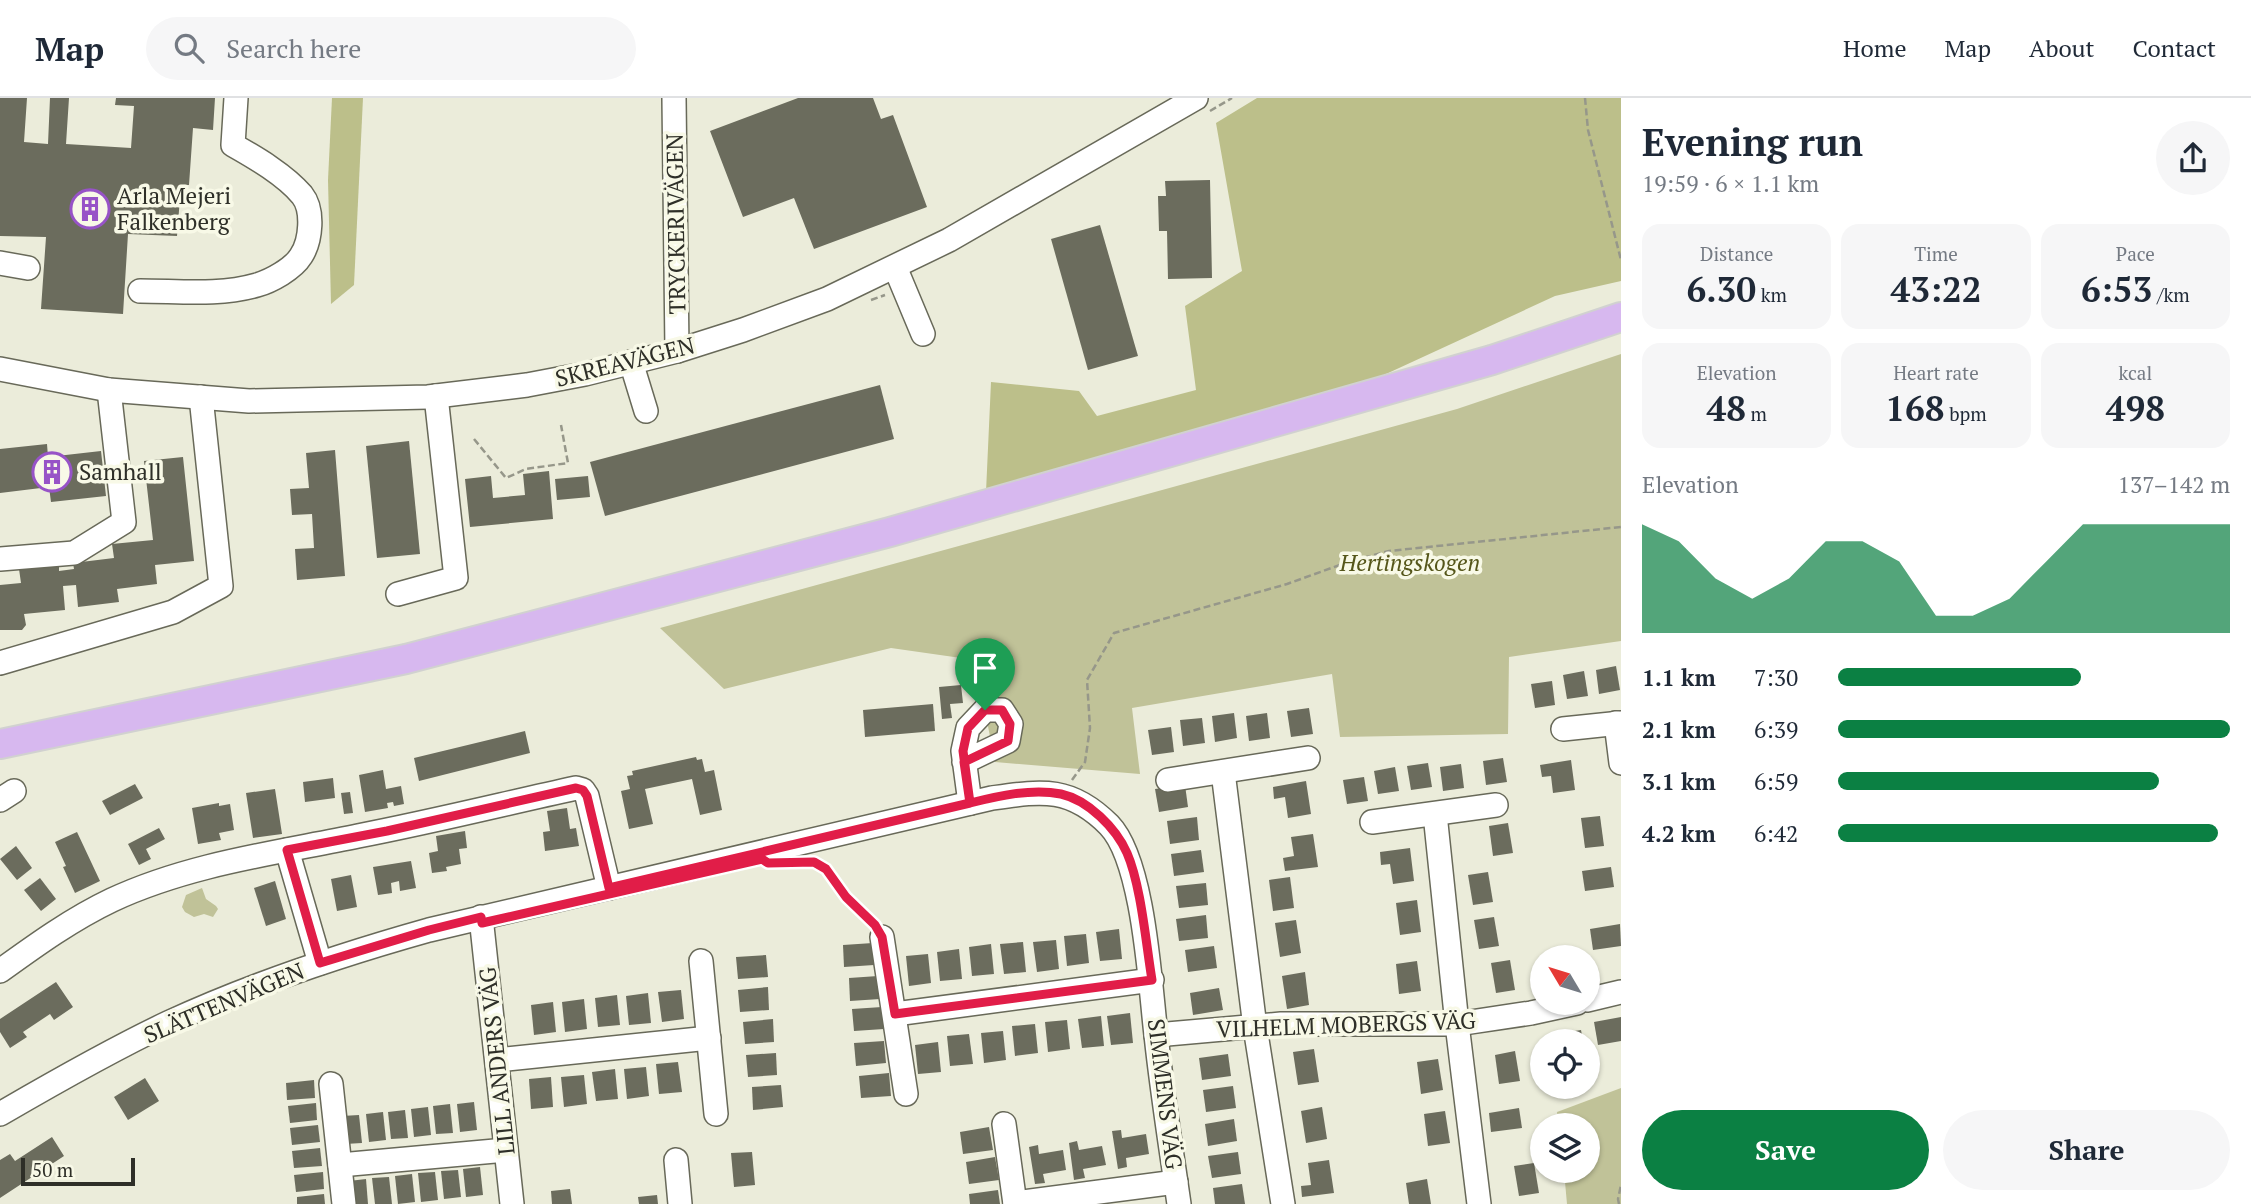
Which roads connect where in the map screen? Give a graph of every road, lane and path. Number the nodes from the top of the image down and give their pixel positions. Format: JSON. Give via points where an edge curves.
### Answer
{"nodes":[{"id":1,"x":236,"y":98,"type":"edge"},
{"id":2,"x":674,"y":98,"type":"edge"},
{"id":3,"x":1232,"y":98,"type":"edge"},
{"id":4,"x":1585,"y":98,"type":"edge"},
{"id":5,"x":1202,"y":105,"type":"edge"},
{"id":6,"x":1621,"y":260,"type":"edge"},
{"id":7,"x":0,"y":263,"type":"edge"},
{"id":8,"x":28,"y":268,"type":"dead end"},
{"id":9,"x":900,"y":277,"type":"junction"},
{"id":10,"x":140,"y":291,"type":"dead end"},
{"id":11,"x":872,"y":300,"type":"dead end"},
{"id":12,"x":1621,"y":317,"type":"edge"},
{"id":13,"x":923,"y":334,"type":"dead end"},
{"id":14,"x":677,"y":351,"type":"junction"},
{"id":15,"x":631,"y":362,"type":"junction"},
{"id":16,"x":0,"y":369,"type":"edge"},
{"id":17,"x":110,"y":390,"type":"junction"},
{"id":18,"x":436,"y":396,"type":"junction"},
{"id":19,"x":201,"y":397,"type":"junction"},
{"id":20,"x":646,"y":411,"type":"dead end"},
{"id":21,"x":561,"y":425,"type":"dead end"},
{"id":22,"x":474,"y":439,"type":"dead end"},
{"id":23,"x":1621,"y":527,"type":"edge"},
{"id":24,"x":0,"y":559,"type":"edge"},
{"id":25,"x":398,"y":594,"type":"dead end"},
{"id":26,"x":0,"y":663,"type":"edge"},
{"id":27,"x":1618,"y":723,"type":"edge"},
{"id":28,"x":1563,"y":729,"type":"dead end"},
{"id":29,"x":0,"y":744,"type":"edge"},
{"id":30,"x":1308,"y":758,"type":"dead end"},
{"id":31,"x":964,"y":762,"type":"dead end"},
{"id":32,"x":1621,"y":763,"type":"edge"},
{"id":33,"x":1223,"y":772,"type":"junction"},
{"id":34,"x":1168,"y":780,"type":"dead end"},
{"id":35,"x":1063,"y":794,"type":"junction"},
{"id":36,"x":981,"y":800,"type":"junction"},
{"id":37,"x":1496,"y":805,"type":"dead end"},
{"id":38,"x":1435,"y":814,"type":"junction"},
{"id":39,"x":1372,"y":822,"type":"dead end"},
{"id":40,"x":287,"y":850,"type":"junction"},
{"id":41,"x":804,"y":862,"type":"dead end"},
{"id":42,"x":609,"y":888,"type":"junction"},
{"id":43,"x":481,"y":917,"type":"junction"},
{"id":44,"x":882,"y":937,"type":"joint"},
{"id":45,"x":701,"y":961,"type":"dead end"},
{"id":46,"x":320,"y":963,"type":"junction"},
{"id":47,"x":0,"y":971,"type":"edge"},
{"id":48,"x":1152,"y":980,"type":"junction"},
{"id":49,"x":1621,"y":992,"type":"edge"},
{"id":50,"x":1600,"y":997,"type":"edge"},
{"id":51,"x":1530,"y":1013,"type":"edge"},
{"id":52,"x":895,"y":1014,"type":"junction"},
{"id":53,"x":1457,"y":1024,"type":"junction"},
{"id":54,"x":1255,"y":1027,"type":"junction"},
{"id":55,"x":1156,"y":1035,"type":"junction"},
{"id":56,"x":709,"y":1038,"type":"junction"},
{"id":57,"x":497,"y":1060,"type":"junction"},
{"id":58,"x":331,"y":1084,"type":"dead end"},
{"id":59,"x":906,"y":1094,"type":"dead end"},
{"id":60,"x":716,"y":1114,"type":"dead end"},
{"id":61,"x":0,"y":1115,"type":"edge"},
{"id":62,"x":1004,"y":1124,"type":"dead end"},
{"id":63,"x":506,"y":1150,"type":"junction"},
{"id":64,"x":676,"y":1160,"type":"dead end"},
{"id":65,"x":340,"y":1166,"type":"junction"},
{"id":66,"x":1621,"y":1185,"type":"edge"},
{"id":67,"x":1177,"y":1193,"type":"edge"},
{"id":68,"x":1015,"y":1203,"type":"edge"},
{"id":69,"x":344,"y":1204,"type":"edge"},
{"id":70,"x":512,"y":1204,"type":"edge"},
{"id":71,"x":680,"y":1204,"type":"edge"},
{"id":72,"x":1283,"y":1204,"type":"edge"},
{"id":73,"x":1479,"y":1204,"type":"edge"},
{"id":74,"x":1619,"y":1204,"type":"edge"}],
"edges":[{"from":1,"to":10,"type":"street","via":[[233,145],[260,160],[304,197],[310,234],[301,257],[260,285],[228,292]]},
{"from":2,"to":14,"type":"street","name":"TRYCKERIVÄGEN"},
{"from":3,"to":5,"type":"path"},
{"from":4,"to":6,"type":"path","via":[[1588,130]]},
{"from":5,"to":9,"type":"street","name":"SKREAVÄGEN","via":[[949,240]]},
{"from":7,"to":8,"type":"street"},
{"from":9,"to":11,"type":"path"},
{"from":9,"to":13,"type":"street"},
{"from":9,"to":14,"type":"street","name":"SKREAVÄGEN"},
{"from":12,"to":29,"type":"main road","via":[[1492,360],[931,520],[527,628],[406,659]]},
{"from":14,"to":15,"type":"street","name":"SKREAVÄGEN"},
{"from":15,"to":18,"type":"street","name":"SKREAVÄGEN","via":[[527,385]]},
{"from":15,"to":20,"type":"street"},
{"from":16,"to":17,"type":"street","name":"SKREAVÄGEN"},
{"from":17,"to":19,"type":"street","name":"SKREAVÄGEN"},
{"from":17,"to":24,"type":"street","via":[[124,522],[74,553]]},
{"from":18,"to":19,"type":"street","name":"SKREAVÄGEN","via":[[249,401]]},
{"from":18,"to":25,"type":"street","via":[[456,579]]},
{"from":19,"to":26,"type":"street","via":[[221,586],[173,612]]},
{"from":21,"to":22,"type":"path","via":[[568,463],[526,469],[506,478]]},
{"from":23,"to":35,"type":"path","via":[[1389,551],[1114,633],[1087,680],[1090,728],[1085,762]]},
{"from":27,"to":28,"type":"street"},
{"from":27,"to":32,"type":"street"},
{"from":30,"to":33,"type":"street"},
{"from":31,"to":36,"type":"street"},
{"from":33,"to":34,"type":"street"},
{"from":33,"to":54,"type":"street"},
{"from":35,"to":36,"type":"street","name":"SIMMENS VÄG","via":[[1037,792]]},
{"from":35,"to":48,"type":"street","name":"SIMMENS VÄG","via":[[1111,827],[1127,854]]},
{"from":36,"to":42,"type":"street","name":"SLÄTTENVÄGEN"},
{"from":37,"to":38,"type":"street"},
{"from":38,"to":39,"type":"street"},
{"from":38,"to":53,"type":"street"},
{"from":40,"to":42,"type":"street","via":[[576,788],[587,796]]},
{"from":40,"to":46,"type":"street"},
{"from":40,"to":47,"type":"street","via":[[214,866],[114,900]]},
{"from":41,"to":44,"type":"path","via":[[826,869]]},
{"from":42,"to":43,"type":"street","name":"SLÄTTENVÄGEN"},
{"from":43,"to":46,"type":"street","name":"SLÄTTENVÄGEN"},
{"from":43,"to":57,"type":"street","name":"LILL ANDERS VÄG"},
{"from":44,"to":52,"type":"street"},
{"from":45,"to":56,"type":"street"},
{"from":46,"to":61,"type":"street","name":"SLÄTTENVÄGEN","via":[[169,1023]]},
{"from":48,"to":52,"type":"street"},
{"from":48,"to":55,"type":"street","name":"SIMMENS VÄG"},
{"from":49,"to":50,"type":"street"},
{"from":51,"to":53,"type":"street","name":"VILHELM MOBERGS VÄG"},
{"from":52,"to":59,"type":"street"},
{"from":53,"to":54,"type":"street","name":"VILHELM MOBERGS VÄG"},
{"from":53,"to":73,"type":"street"},
{"from":54,"to":55,"type":"street","name":"VILHELM MOBERGS VÄG"},
{"from":54,"to":72,"type":"street"},
{"from":55,"to":67,"type":"street","name":"SIMMENS VÄG"},
{"from":56,"to":57,"type":"street"},
{"from":56,"to":60,"type":"street"},
{"from":57,"to":63,"type":"street","name":"LILL ANDERS VÄG"},
{"from":58,"to":65,"type":"street"},
{"from":62,"to":68,"type":"street"},
{"from":63,"to":65,"type":"street"},
{"from":63,"to":70,"type":"street","name":"LILL ANDERS VÄG"},
{"from":64,"to":71,"type":"street"},
{"from":65,"to":69,"type":"street"},
{"from":66,"to":74,"type":"path"},
{"from":67,"to":68,"type":"street"}]}
